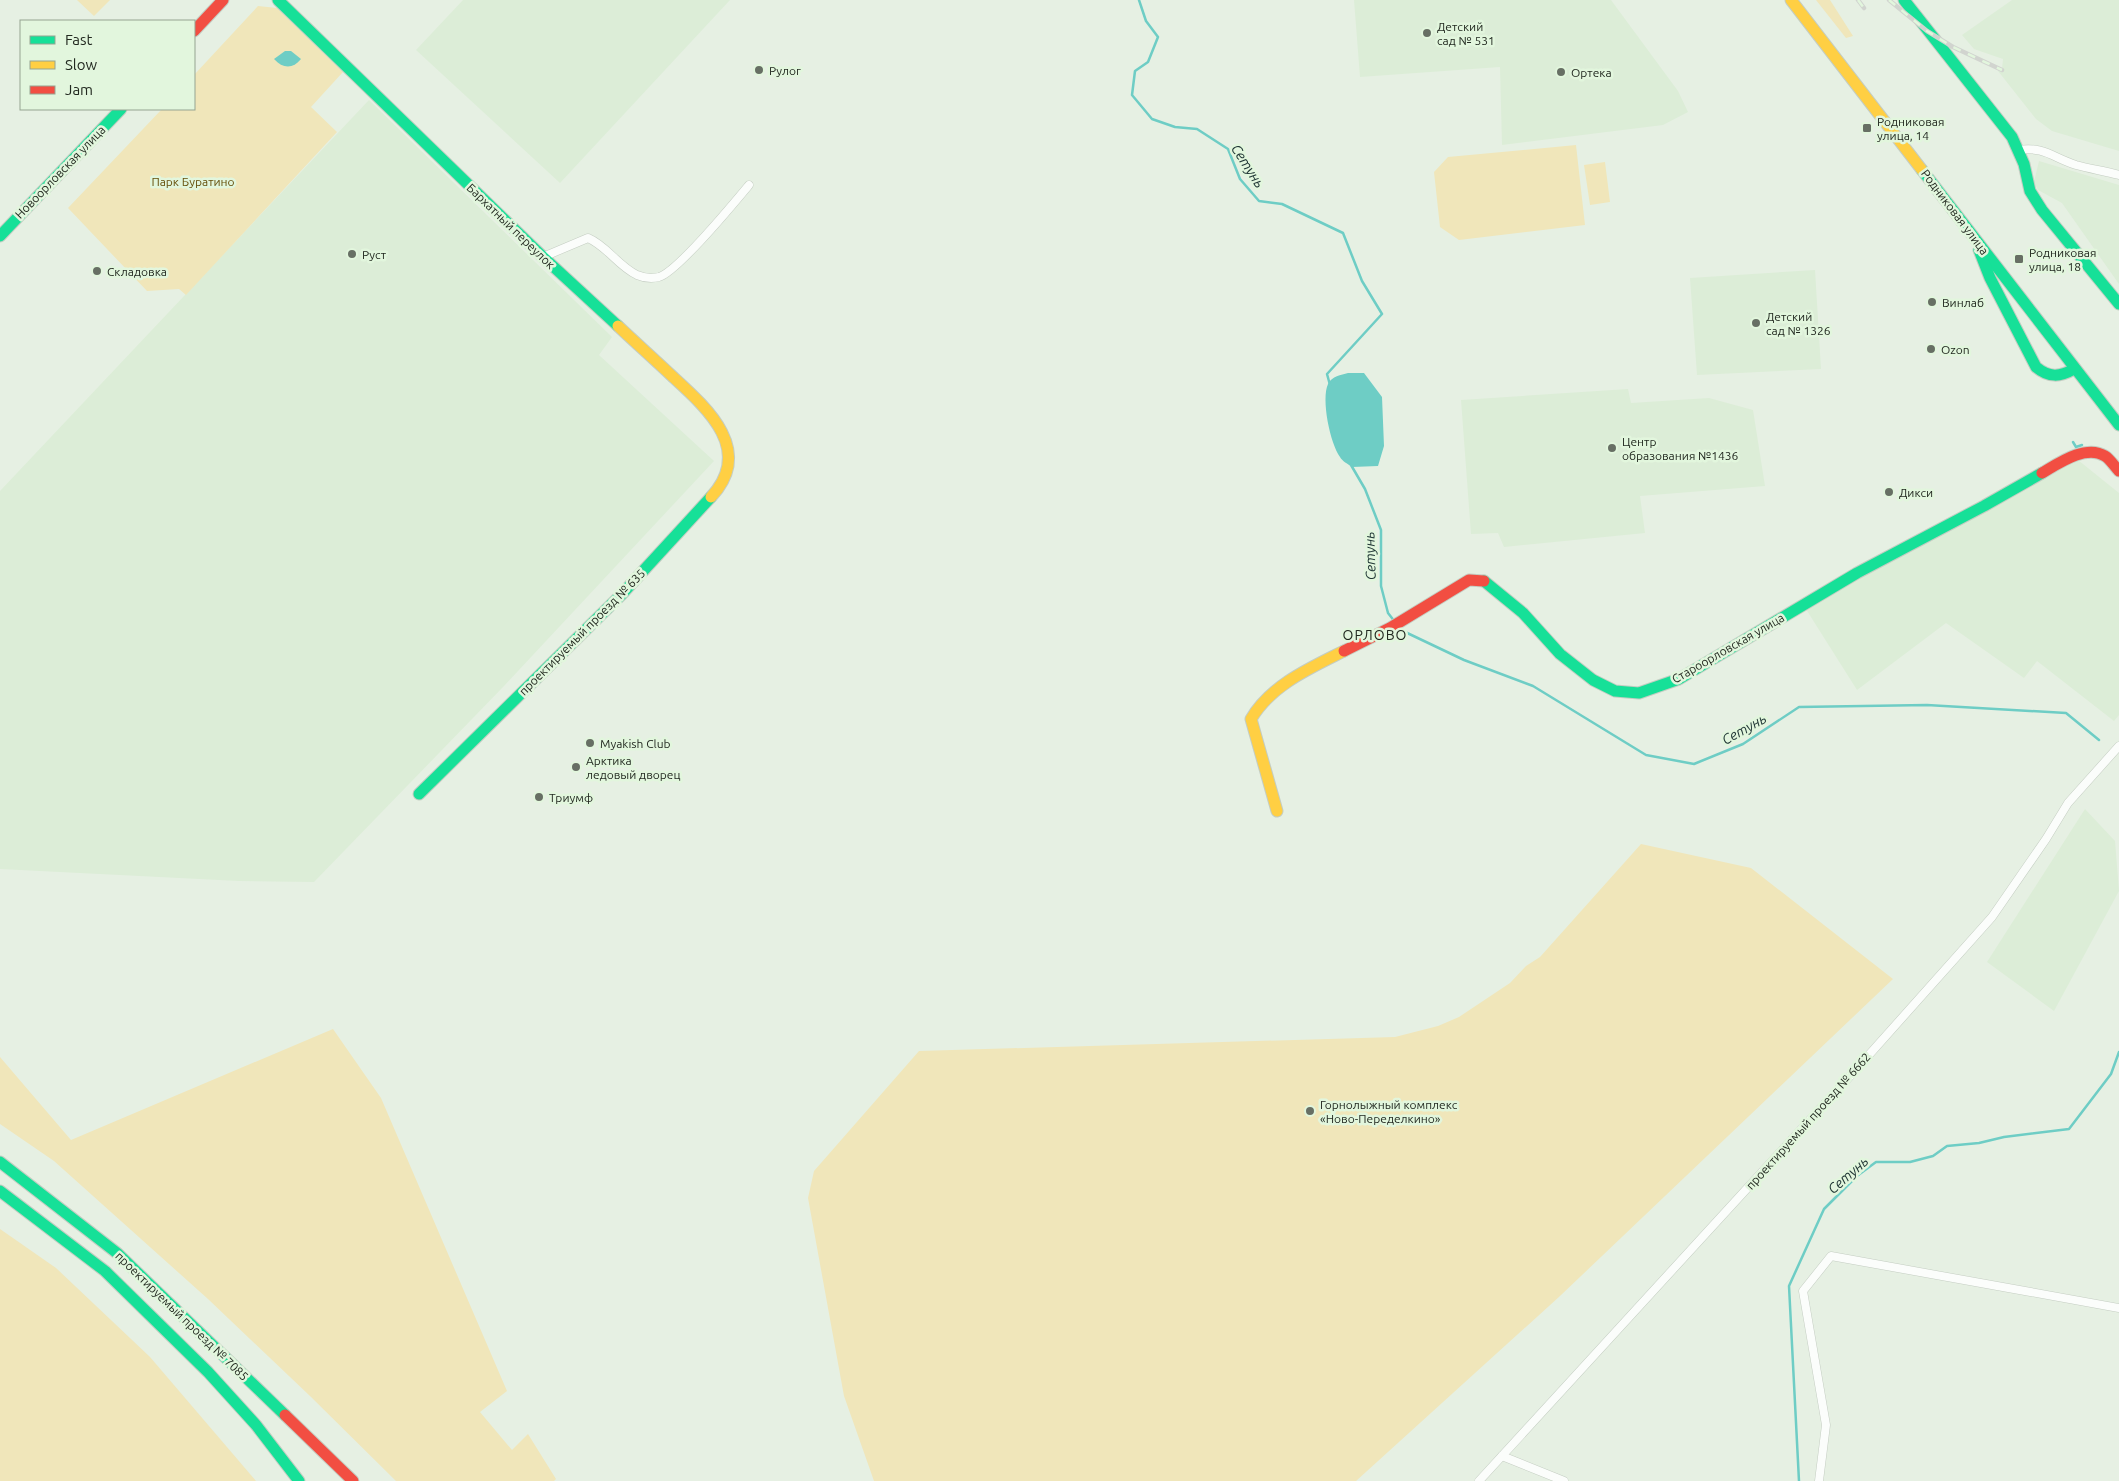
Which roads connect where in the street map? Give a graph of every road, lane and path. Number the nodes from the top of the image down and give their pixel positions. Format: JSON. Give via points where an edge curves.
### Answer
{"nodes":[{"id":1,"x":223,"y":0,"type":"edge"},
{"id":2,"x":278,"y":0,"type":"edge"},
{"id":3,"x":1791,"y":0,"type":"edge"},
{"id":4,"x":1904,"y":0,"type":"edge"},
{"id":5,"x":195,"y":30,"type":"edge"},
{"id":6,"x":119,"y":110,"type":"edge"},
{"id":7,"x":2019,"y":150,"type":"junction"},
{"id":8,"x":2119,"y":175,"type":"edge"},
{"id":9,"x":749,"y":185,"type":"dead end"},
{"id":10,"x":0,"y":236,"type":"edge"},
{"id":11,"x":1974,"y":236,"type":"junction"},
{"id":12,"x":543,"y":257,"type":"junction"},
{"id":13,"x":2119,"y":304,"type":"edge"},
{"id":14,"x":2074,"y":368,"type":"junction"},
{"id":15,"x":2119,"y":425,"type":"edge"},
{"id":16,"x":729,"y":459,"type":"joint"},
{"id":17,"x":2119,"y":472,"type":"edge"},
{"id":18,"x":2119,"y":746,"type":"edge"},
{"id":19,"x":419,"y":794,"type":"dead end"},
{"id":20,"x":1276,"y":812,"type":"dead end"},
{"id":21,"x":0,"y":1162,"type":"edge"},
{"id":22,"x":0,"y":1191,"type":"edge"},
{"id":23,"x":2119,"y":1308,"type":"edge"},
{"id":24,"x":1502,"y":1456,"type":"junction"},
{"id":25,"x":300,"y":1481,"type":"edge"},
{"id":26,"x":353,"y":1481,"type":"edge"},
{"id":27,"x":1479,"y":1481,"type":"edge"},
{"id":28,"x":1564,"y":1481,"type":"edge"},
{"id":29,"x":1819,"y":1481,"type":"edge"}],
"edges":[{"from":1,"to":5,"type":"street"},
{"from":2,"to":12,"type":"street","name":"Бархатный переулок"},
{"from":3,"to":11,"type":"street","name":"Родниковая улица"},
{"from":4,"to":7,"type":"street"},
{"from":6,"to":10,"type":"street","name":"Новоорловская улица"},
{"from":7,"to":8,"type":"street","via":[[2044,151],[2075,164]]},
{"from":7,"to":13,"type":"street","via":[[2030,191],[2042,210]]},
{"from":9,"to":12,"type":"street","via":[[675,266],[660,277],[647,279],[634,274],[588,238]]},
{"from":11,"to":14,"type":"street","name":"Родниковая улица"},
{"from":11,"to":14,"type":"street","via":[[1990,278],[2036,367],[2042,373],[2056,376]]},
{"from":12,"to":16,"type":"street","name":"Бархатный переулок","via":[[706,406],[724,438]]},
{"from":14,"to":15,"type":"street","name":"Родниковая улица"},
{"from":16,"to":19,"type":"street","name":"проектируемый проезд № 635","via":[[728,470],[719,489],[628,588]]},
{"from":17,"to":20,"type":"street","name":"Староорловская улица","via":[[2105,456],[2091,453],[2074,456],[1857,573],[1680,679],[1639,693],[1615,691],[1593,680],[1560,654],[1523,613],[1492,586],[1482,580],[1469,580],[1389,628],[1311,666],[1253,710],[1250,719]]},
{"from":18,"to":24,"type":"street","name":"проектируемый проезд № 6662","via":[[2068,803],[1992,917]]},
{"from":21,"to":26,"type":"street","name":"проектируемый проезд № 7085","via":[[117,1253]]},
{"from":22,"to":25,"type":"street","name":"проектируемый проезд № 7085","via":[[105,1271],[208,1372]]},
{"from":23,"to":29,"type":"street","via":[[1831,1256],[1803,1292],[1826,1425]]},
{"from":24,"to":27,"type":"street","name":"проектируемый проезд № 6662"},
{"from":24,"to":28,"type":"street"}]}
